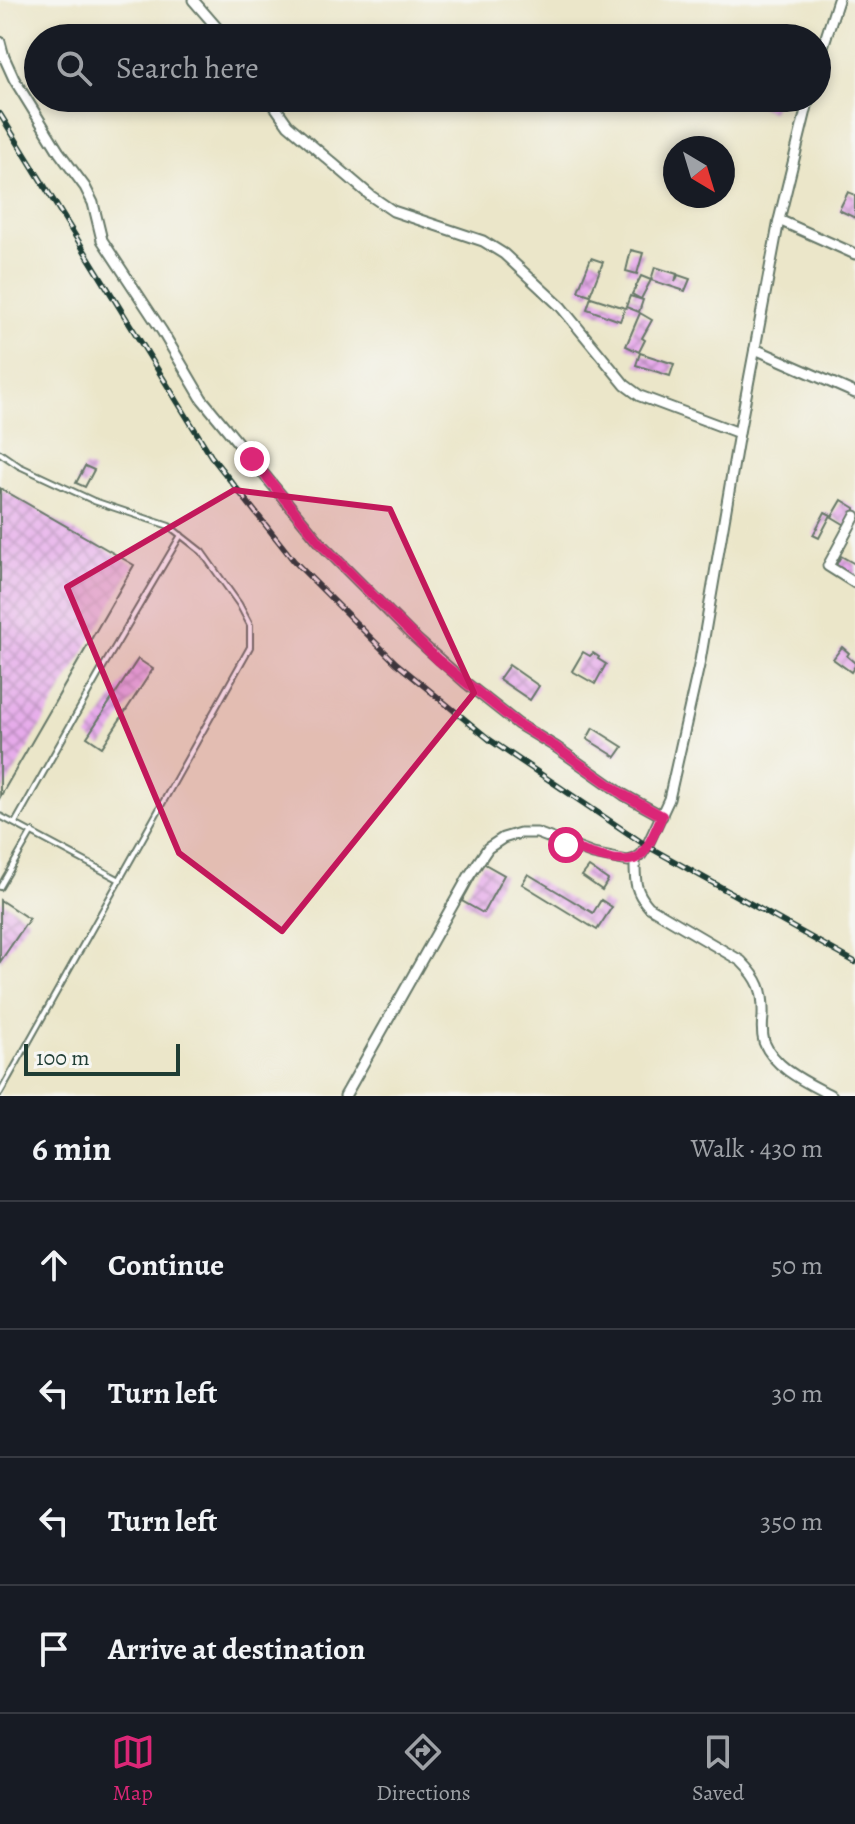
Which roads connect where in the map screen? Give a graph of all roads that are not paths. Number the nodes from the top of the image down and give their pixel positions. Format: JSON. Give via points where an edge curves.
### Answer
{"nodes":[{"id":1,"x":193,"y":0,"type":"edge"},
{"id":2,"x":838,"y":0,"type":"edge"},
{"id":3,"x":214,"y":24,"type":"edge"},
{"id":4,"x":830,"y":24,"type":"edge"},
{"id":5,"x":0,"y":42,"type":"edge"},
{"id":6,"x":24,"y":95,"type":"edge"},
{"id":7,"x":34,"y":112,"type":"edge"},
{"id":8,"x":279,"y":112,"type":"edge"},
{"id":9,"x":806,"y":112,"type":"edge"},
{"id":10,"x":779,"y":220,"type":"junction"},
{"id":11,"x":855,"y":254,"type":"edge"},
{"id":12,"x":755,"y":349,"type":"junction"},
{"id":13,"x":855,"y":393,"type":"edge"},
{"id":14,"x":739,"y":433,"type":"junction"},
{"id":15,"x":0,"y":453,"type":"edge"},
{"id":16,"x":855,"y":516,"type":"edge"},
{"id":17,"x":181,"y":535,"type":"junction"},
{"id":18,"x":855,"y":583,"type":"edge"},
{"id":19,"x":0,"y":816,"type":"edge"},
{"id":20,"x":662,"y":816,"type":"junction"},
{"id":21,"x":15,"y":823,"type":"junction"},
{"id":22,"x":32,"y":832,"type":"junction"},
{"id":23,"x":635,"y":859,"type":"junction"},
{"id":24,"x":120,"y":880,"type":"junction"},
{"id":25,"x":0,"y":887,"type":"edge"},
{"id":26,"x":0,"y":1093,"type":"edge"},
{"id":27,"x":345,"y":1096,"type":"edge"},
{"id":28,"x":832,"y":1096,"type":"edge"}],
"edges":[{"from":1,"to":3,"type":"street"},
{"from":2,"to":4,"type":"street"},
{"from":5,"to":6,"type":"street"},
{"from":7,"to":20,"type":"street","via":[[85,187],[102,240],[202,399],[322,545],[476,692]]},
{"from":8,"to":14,"type":"street","via":[[393,211],[483,241],[504,254],[561,307],[640,396]]},
{"from":9,"to":10,"type":"street"},
{"from":10,"to":11,"type":"street"},
{"from":10,"to":12,"type":"street"},
{"from":12,"to":13,"type":"street"},
{"from":12,"to":14,"type":"street"},
{"from":14,"to":20,"type":"street","via":[[700,661]]},
{"from":15,"to":17,"type":"lane","via":[[94,501],[169,526]]},
{"from":16,"to":18,"type":"street","via":[[828,566]]},
{"from":17,"to":21,"type":"lane"},
{"from":17,"to":24,"type":"lane","via":[[202,552],[239,604],[250,625],[250,647]]},
{"from":19,"to":21,"type":"lane"},
{"from":20,"to":23,"type":"street"},
{"from":21,"to":22,"type":"lane"},
{"from":22,"to":24,"type":"lane"},
{"from":22,"to":25,"type":"lane"},
{"from":23,"to":27,"type":"street","via":[[593,854],[537,833],[503,838],[488,848]]},
{"from":23,"to":28,"type":"street","via":[[639,896],[753,973],[763,1001],[765,1042],[773,1056]]},
{"from":24,"to":26,"type":"lane"}]}
